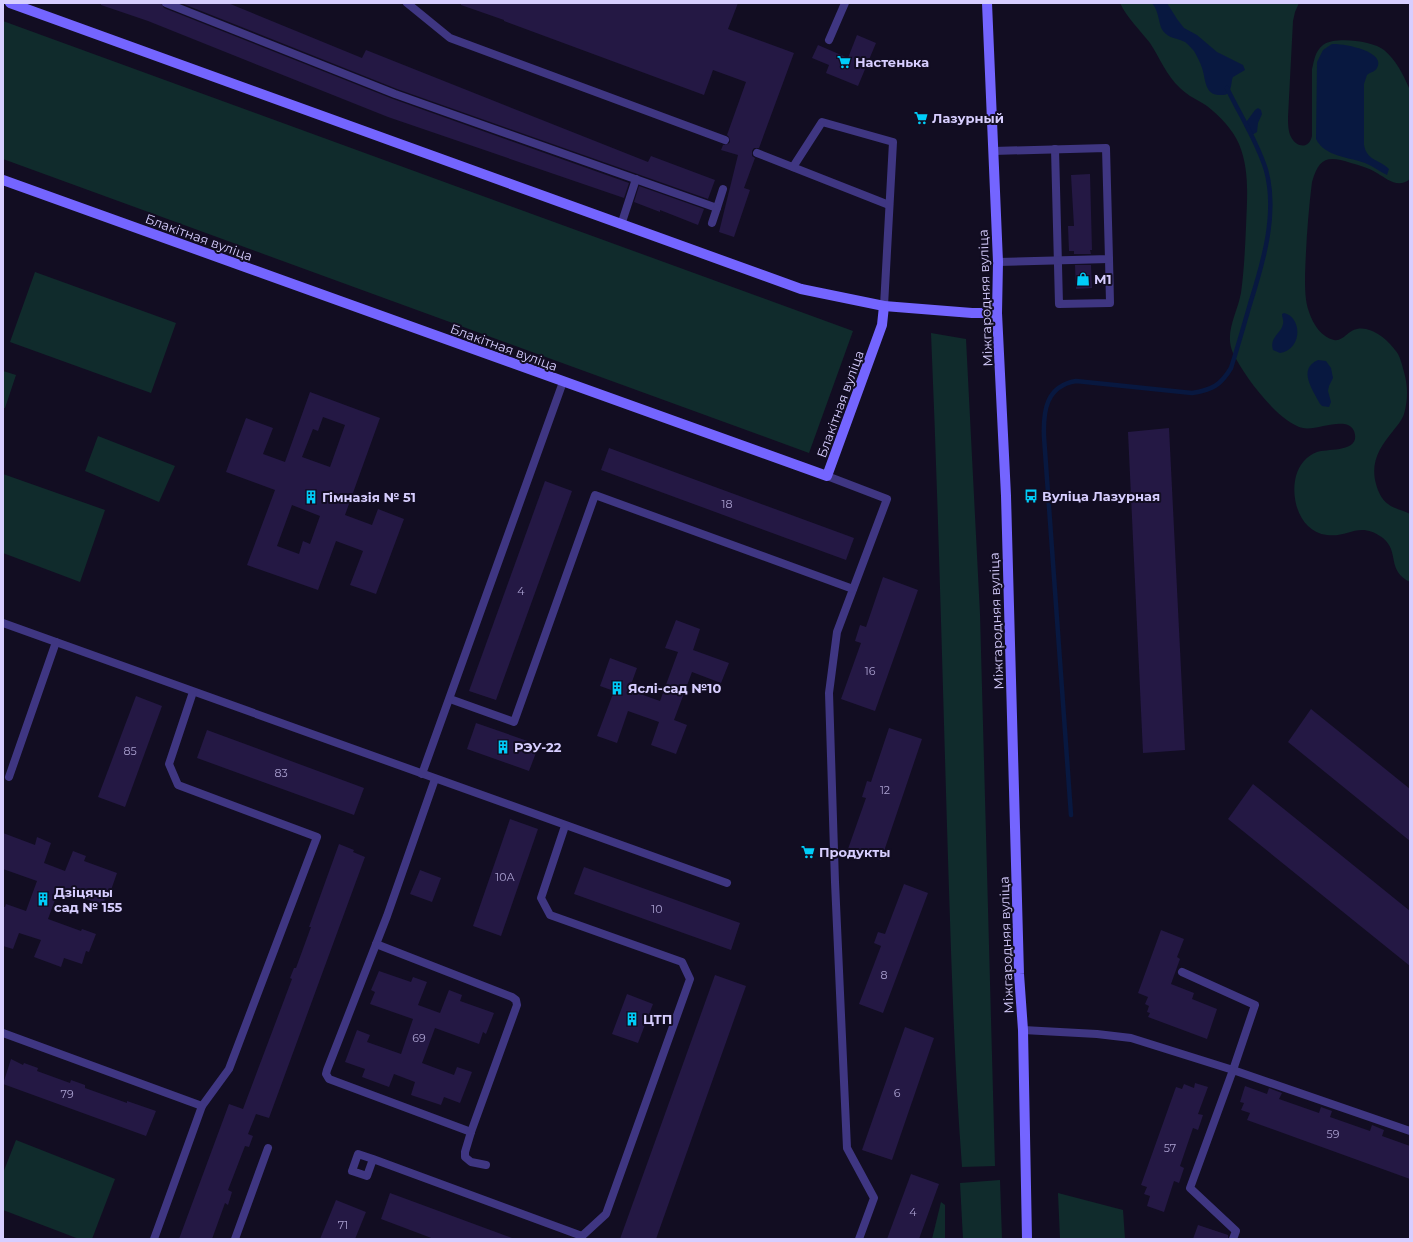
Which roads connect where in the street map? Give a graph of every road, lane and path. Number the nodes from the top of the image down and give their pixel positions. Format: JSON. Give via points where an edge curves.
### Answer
{"nodes":[{"id":1,"x":10,"y":3,"type":"edge"},
{"id":2,"x":166,"y":3,"type":"edge"},
{"id":3,"x":406,"y":3,"type":"edge"},
{"id":4,"x":845,"y":3,"type":"edge"},
{"id":5,"x":987,"y":3,"type":"edge"},
{"id":6,"x":830,"y":40,"type":"dead end"},
{"id":7,"x":725,"y":140,"type":"dead end"},
{"id":8,"x":1055,"y":149,"type":"junction"},
{"id":9,"x":993,"y":151,"type":"junction"},
{"id":10,"x":757,"y":153,"type":"dead end"},
{"id":11,"x":793,"y":167,"type":"junction"},
{"id":12,"x":636,"y":179,"type":"junction"},
{"id":13,"x":3,"y":180,"type":"edge"},
{"id":14,"x":723,"y":189,"type":"dead end"},
{"id":15,"x":889,"y":205,"type":"junction"},
{"id":16,"x":717,"y":208,"type":"junction"},
{"id":17,"x":712,"y":223,"type":"dead end"},
{"id":18,"x":621,"y":225,"type":"junction"},
{"id":19,"x":1109,"y":259,"type":"junction"},
{"id":20,"x":1058,"y":260,"type":"junction"},
{"id":21,"x":998,"y":262,"type":"junction"},
{"id":22,"x":884,"y":306,"type":"junction"},
{"id":23,"x":997,"y":313,"type":"junction"},
{"id":24,"x":563,"y":382,"type":"junction"},
{"id":25,"x":828,"y":476,"type":"junction"},
{"id":26,"x":853,"y":589,"type":"junction"},
{"id":27,"x":3,"y":623,"type":"edge"},
{"id":28,"x":56,"y":642,"type":"junction"},
{"id":29,"x":193,"y":692,"type":"junction"},
{"id":30,"x":450,"y":699,"type":"junction"},
{"id":31,"x":422,"y":774,"type":"junction"},
{"id":32,"x":9,"y":777,"type":"dead end"},
{"id":33,"x":435,"y":779,"type":"junction"},
{"id":34,"x":565,"y":826,"type":"junction"},
{"id":35,"x":727,"y":883,"type":"dead end"},
{"id":36,"x":376,"y":944,"type":"junction"},
{"id":37,"x":1182,"y":972,"type":"dead end"},
{"id":38,"x":1023,"y":1030,"type":"junction"},
{"id":39,"x":3,"y":1033,"type":"edge"},
{"id":40,"x":1233,"y":1070,"type":"junction"},
{"id":41,"x":202,"y":1106,"type":"junction"},
{"id":42,"x":1410,"y":1131,"type":"edge"},
{"id":43,"x":471,"y":1132,"type":"junction"},
{"id":44,"x":268,"y":1148,"type":"dead end"},
{"id":45,"x":373,"y":1160,"type":"dead end"},
{"id":46,"x":486,"y":1165,"type":"dead end"},
{"id":47,"x":581,"y":1238,"type":"edge"},
{"id":48,"x":154,"y":1239,"type":"edge"},
{"id":49,"x":235,"y":1239,"type":"edge"},
{"id":50,"x":859,"y":1239,"type":"edge"},
{"id":51,"x":1027,"y":1239,"type":"edge"},
{"id":52,"x":1233,"y":1239,"type":"edge"}],
"edges":[{"from":1,"to":18,"type":"street"},
{"from":2,"to":12,"type":"lane","via":[[395,94]]},
{"from":3,"to":7,"type":"lane","via":[[450,38]]},
{"from":4,"to":6,"type":"lane"},
{"from":5,"to":9,"type":"street","name":"Міжгародняя вуліца"},
{"from":8,"to":9,"type":"lane"},
{"from":8,"to":19,"type":"lane","via":[[1106,148]]},
{"from":8,"to":20,"type":"lane"},
{"from":9,"to":21,"type":"street","name":"Міжгародняя вуліца"},
{"from":10,"to":11,"type":"lane"},
{"from":11,"to":15,"type":"lane"},
{"from":11,"to":15,"type":"lane","via":[[822,122],[893,142]]},
{"from":12,"to":16,"type":"lane"},
{"from":12,"to":18,"type":"lane"},
{"from":13,"to":24,"type":"street","name":"Блакітная вуліца"},
{"from":14,"to":16,"type":"lane"},
{"from":15,"to":22,"type":"lane"},
{"from":16,"to":17,"type":"lane"},
{"from":18,"to":22,"type":"street","via":[[801,289]]},
{"from":19,"to":20,"type":"lane"},
{"from":19,"to":20,"type":"lane","via":[[1110,303],[1059,304]]},
{"from":20,"to":21,"type":"lane"},
{"from":21,"to":23,"type":"street","name":"Міжгародняя вуліца"},
{"from":22,"to":23,"type":"street"},
{"from":22,"to":25,"type":"street","name":"Блакітная вуліца","via":[[882,325]]},
{"from":23,"to":38,"type":"street","name":"Міжгародняя вуліца","via":[[1006,496]]},
{"from":24,"to":25,"type":"street","name":"Блакітная вуліца"},
{"from":24,"to":30,"type":"lane"},
{"from":25,"to":26,"type":"lane","via":[[887,499]]},
{"from":26,"to":30,"type":"lane","via":[[595,495],[514,722]]},
{"from":26,"to":50,"type":"lane","via":[[837,632],[829,693],[847,1148],[874,1198]]},
{"from":27,"to":28,"type":"lane"},
{"from":28,"to":29,"type":"lane"},
{"from":28,"to":32,"type":"lane"},
{"from":29,"to":31,"type":"lane"},
{"from":29,"to":41,"type":"lane","via":[[169,764],[178,785],[317,837],[229,1069]]},
{"from":30,"to":31,"type":"lane"},
{"from":31,"to":33,"type":"lane"},
{"from":33,"to":34,"type":"lane"},
{"from":33,"to":36,"type":"lane"},
{"from":34,"to":35,"type":"lane"},
{"from":34,"to":47,"type":"lane","via":[[541,898],[550,915],[682,962],[690,979],[606,1214]]},
{"from":36,"to":43,"type":"lane","via":[[516,1000],[517,1005]]},
{"from":36,"to":43,"type":"lane","via":[[326,1074],[329,1079]]},
{"from":37,"to":40,"type":"lane","via":[[1256,1005]]},
{"from":38,"to":40,"type":"lane","via":[[1132,1038]]},
{"from":38,"to":51,"type":"street","name":"Міжгародняя вуліца"},
{"from":39,"to":41,"type":"lane"},
{"from":40,"to":42,"type":"lane"},
{"from":40,"to":52,"type":"lane","via":[[1190,1188],[1236,1230]]},
{"from":41,"to":48,"type":"lane"},
{"from":43,"to":46,"type":"lane","via":[[465,1157],[471,1162]]},
{"from":44,"to":49,"type":"lane"},
{"from":45,"to":47,"type":"lane"}]}
